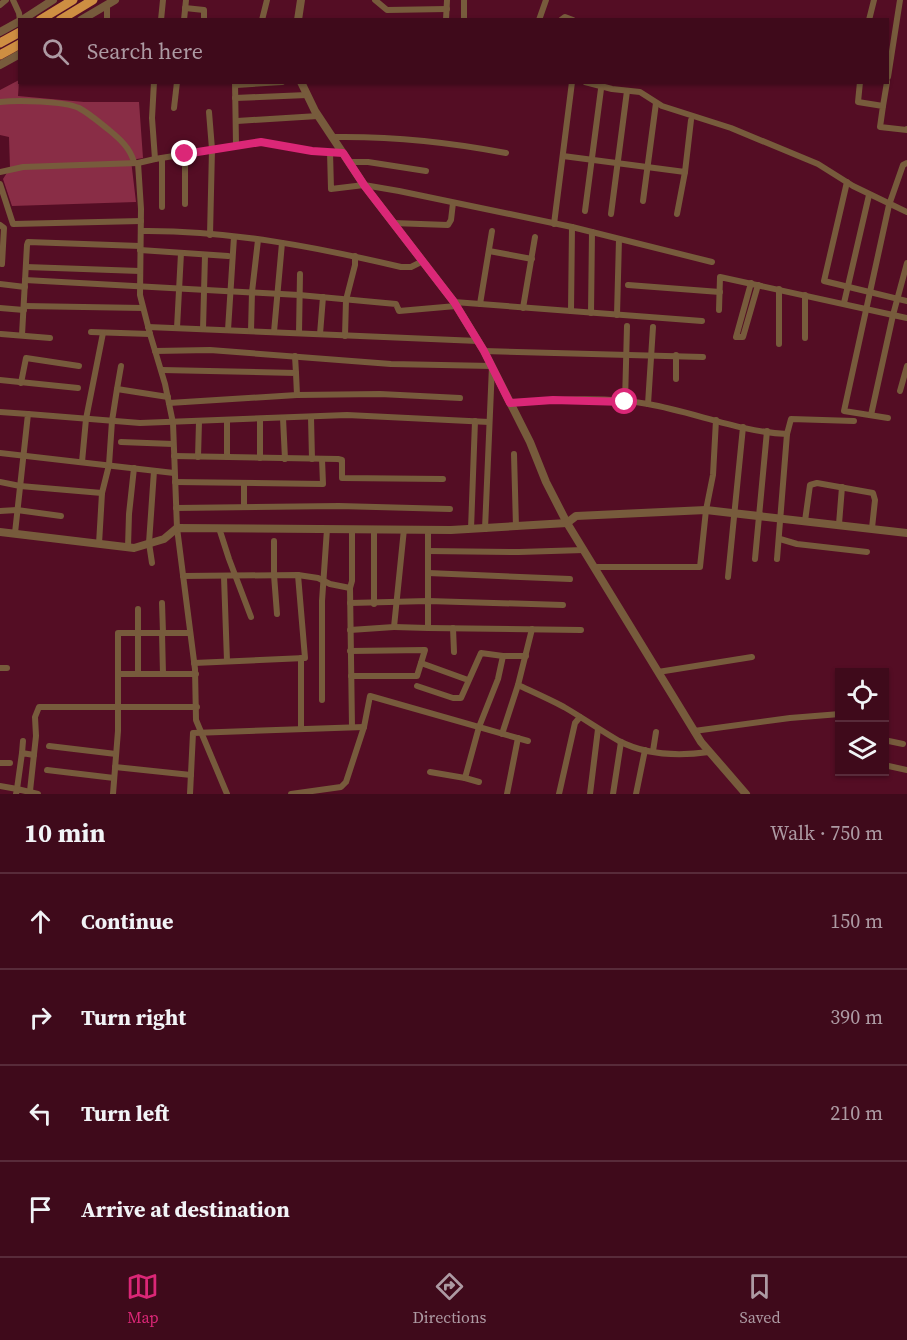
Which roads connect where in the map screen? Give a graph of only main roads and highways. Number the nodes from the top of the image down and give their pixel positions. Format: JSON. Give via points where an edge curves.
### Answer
{"nodes":[{"id":1,"x":73,"y":0,"type":"edge"},
{"id":2,"x":93,"y":0,"type":"edge"},
{"id":3,"x":43,"y":18,"type":"edge"},
{"id":4,"x":63,"y":18,"type":"edge"},
{"id":5,"x":18,"y":33,"type":"edge"},
{"id":6,"x":0,"y":43,"type":"edge"},
{"id":7,"x":15,"y":53,"type":"edge"},
{"id":8,"x":0,"y":55,"type":"edge"}],
"edges":[{"from":1,"to":3,"type":"highway"},
{"from":2,"to":4,"type":"highway"},
{"from":5,"to":6,"type":"highway"},
{"from":7,"to":8,"type":"highway"}]}
